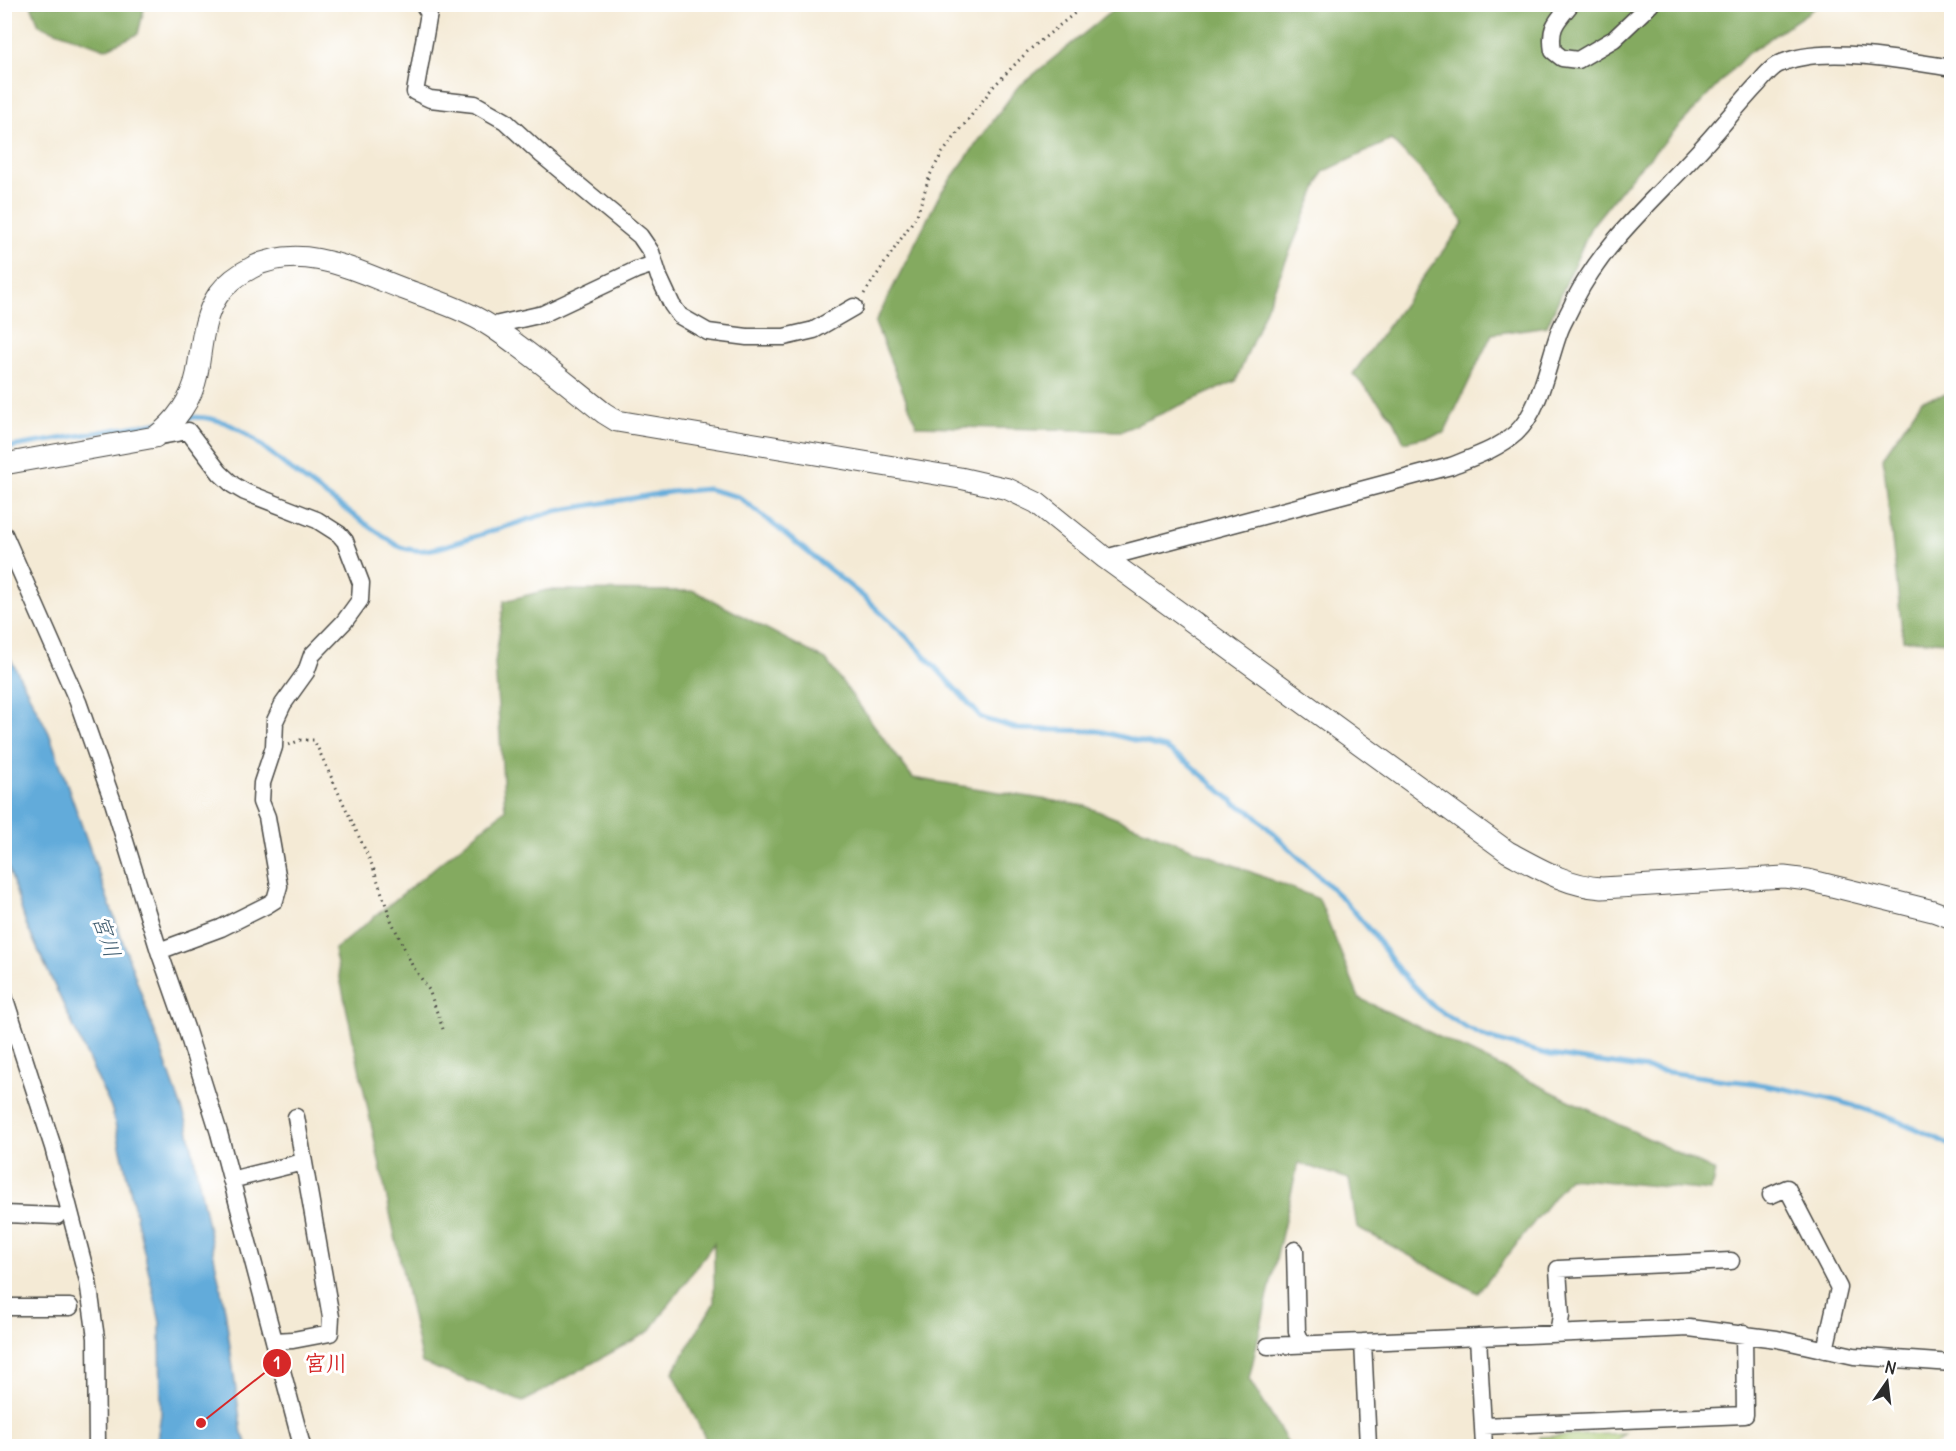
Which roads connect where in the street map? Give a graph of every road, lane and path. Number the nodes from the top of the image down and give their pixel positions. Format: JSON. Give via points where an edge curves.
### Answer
{"nodes":[{"id":1,"x":423,"y":4,"type":"edge"},
{"id":2,"x":1086,"y":4,"type":"edge"},
{"id":3,"x":1571,"y":4,"type":"edge"},
{"id":4,"x":1651,"y":4,"type":"edge"},
{"id":5,"x":1952,"y":68,"type":"edge"},
{"id":6,"x":654,"y":264,"type":"junction"},
{"id":7,"x":854,"y":307,"type":"joint"},
{"id":8,"x":490,"y":326,"type":"junction"},
{"id":9,"x":160,"y":434,"type":"junction"},
{"id":10,"x":4,"y":464,"type":"edge"},
{"id":11,"x":4,"y":534,"type":"edge"},
{"id":12,"x":1106,"y":558,"type":"junction"},
{"id":13,"x":267,"y":764,"type":"junction"},
{"id":14,"x":1952,"y":918,"type":"edge"},
{"id":15,"x":159,"y":951,"type":"junction"},
{"id":16,"x":4,"y":996,"type":"edge"},
{"id":17,"x":443,"y":1029,"type":"dead end"},
{"id":18,"x":296,"y":1117,"type":"dead end"},
{"id":19,"x":303,"y":1162,"type":"junction"},
{"id":20,"x":231,"y":1180,"type":"junction"},
{"id":21,"x":1771,"y":1195,"type":"dead end"},
{"id":22,"x":4,"y":1214,"type":"edge"},
{"id":23,"x":57,"y":1216,"type":"dead end"},
{"id":24,"x":1295,"y":1250,"type":"dead end"},
{"id":25,"x":1731,"y":1261,"type":"dead end"},
{"id":26,"x":4,"y":1306,"type":"edge"},
{"id":27,"x":70,"y":1307,"type":"dead end"},
{"id":28,"x":1558,"y":1333,"type":"junction"},
{"id":29,"x":1744,"y":1333,"type":"junction"},
{"id":30,"x":1478,"y":1337,"type":"junction"},
{"id":31,"x":274,"y":1341,"type":"junction"},
{"id":32,"x":1363,"y":1342,"type":"junction"},
{"id":33,"x":1302,"y":1344,"type":"junction"},
{"id":34,"x":1268,"y":1346,"type":"dead end"},
{"id":35,"x":1826,"y":1350,"type":"junction"},
{"id":36,"x":1952,"y":1364,"type":"edge"},
{"id":37,"x":1483,"y":1426,"type":"junction"},
{"id":38,"x":97,"y":1446,"type":"edge"},
{"id":39,"x":302,"y":1446,"type":"edge"},
{"id":40,"x":1368,"y":1446,"type":"edge"},
{"id":41,"x":1484,"y":1446,"type":"edge"}],
"edges":[{"from":1,"to":6,"type":"street","via":[[429,13],[415,92],[430,99],[475,104],[505,121],[640,236]]},
{"from":2,"to":7,"type":"path","via":[[1028,51],[993,87],[941,155],[917,215]]},
{"from":3,"to":4,"type":"street","via":[[1550,36],[1553,51],[1562,58],[1578,60],[1614,39]]},
{"from":5,"to":12,"type":"street","via":[[1857,55],[1814,54],[1776,65],[1610,245],[1579,291],[1560,330],[1544,381],[1526,420],[1515,434],[1490,450],[1451,466]]},
{"from":6,"to":7,"type":"street","via":[[680,316],[708,332],[784,337],[814,330]]},
{"from":6,"to":8,"type":"street","via":[[543,314]]},
{"from":8,"to":9,"type":"street","via":[[457,309],[342,266],[314,258],[273,258],[228,283],[210,308],[191,395]]},
{"from":8,"to":12,"type":"street","via":[[617,421],[1008,489],[1037,503]]},
{"from":9,"to":10,"type":"street"},
{"from":9,"to":13,"type":"street","via":[[188,431],[233,485],[328,526],[345,541],[355,564],[361,583],[360,600],[312,655],[306,672],[277,714],[274,747]]},
{"from":11,"to":15,"type":"street","via":[[78,702]]},
{"from":12,"to":14,"type":"street","via":[[1509,852],[1559,878],[1602,888],[1784,877],[1819,882]]},
{"from":13,"to":15,"type":"street","via":[[261,802],[267,817],[278,894],[267,905],[221,928]]},
{"from":13,"to":17,"type":"path","via":[[290,745],[314,740],[373,867],[391,920],[412,965],[429,990]]},
{"from":15,"to":20,"type":"street","via":[[206,1088]]},
{"from":16,"to":38,"type":"street","via":[[53,1148],[88,1281],[96,1338]]},
{"from":18,"to":19,"type":"street"},
{"from":19,"to":20,"type":"street"},
{"from":19,"to":31,"type":"street","via":[[331,1317],[330,1333]]},
{"from":20,"to":31,"type":"street"},
{"from":21,"to":35,"type":"street","via":[[1787,1188],[1839,1288]]},
{"from":22,"to":23,"type":"street"},
{"from":24,"to":33,"type":"street","via":[[1297,1332]]},
{"from":25,"to":28,"type":"street","via":[[1558,1269]]},
{"from":26,"to":27,"type":"street"},
{"from":28,"to":29,"type":"street","via":[[1689,1328]]},
{"from":28,"to":30,"type":"street"},
{"from":29,"to":35,"type":"street"},
{"from":29,"to":37,"type":"street","via":[[1745,1415]]},
{"from":30,"to":32,"type":"street"},
{"from":30,"to":37,"type":"street"},
{"from":31,"to":39,"type":"street"},
{"from":32,"to":33,"type":"street"},
{"from":32,"to":40,"type":"street"},
{"from":33,"to":34,"type":"street"},
{"from":35,"to":36,"type":"street"},
{"from":37,"to":41,"type":"street"}]}
